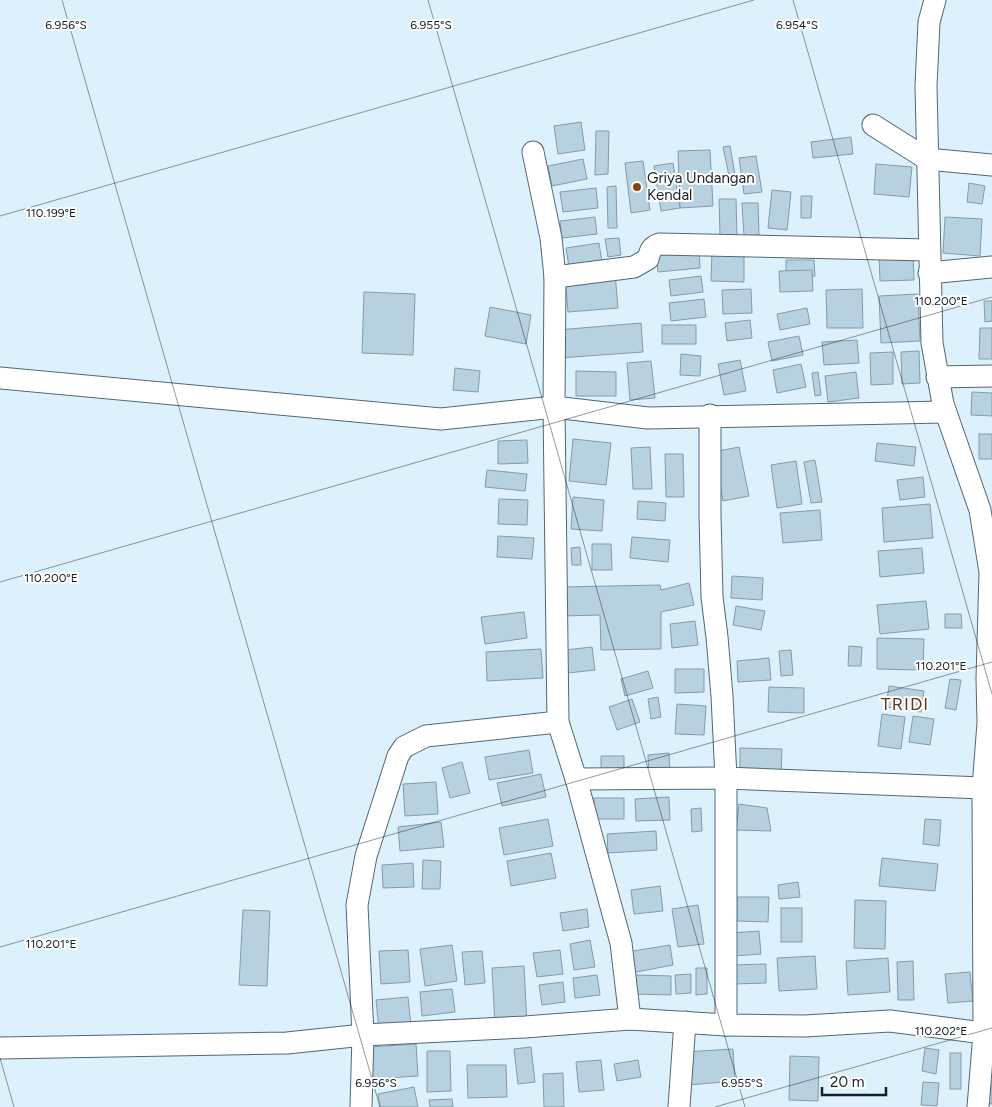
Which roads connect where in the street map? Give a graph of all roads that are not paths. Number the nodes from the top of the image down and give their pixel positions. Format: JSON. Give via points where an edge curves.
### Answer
{"nodes":[{"id":1,"x":935,"y":0,"type":"edge"},
{"id":2,"x":873,"y":125,"type":"dead end"},
{"id":3,"x":534,"y":152,"type":"dead end"},
{"id":4,"x":927,"y":159,"type":"junction"},
{"id":5,"x":992,"y":165,"type":"edge"},
{"id":6,"x":928,"y":250,"type":"junction"},
{"id":7,"x":992,"y":267,"type":"edge"},
{"id":8,"x":929,"y":273,"type":"junction"},
{"id":9,"x":555,"y":277,"type":"junction"},
{"id":10,"x":992,"y":376,"type":"edge"},
{"id":11,"x":937,"y":377,"type":"junction"},
{"id":12,"x":0,"y":378,"type":"edge"},
{"id":13,"x":554,"y":407,"type":"junction"},
{"id":14,"x":945,"y":412,"type":"junction"},
{"id":15,"x":710,"y":415,"type":"junction"},
{"id":16,"x":558,"y":722,"type":"junction"},
{"id":17,"x":990,"y":723,"type":"edge"},
{"id":18,"x":726,"y":778,"type":"junction"},
{"id":19,"x":576,"y":779,"type":"junction"},
{"id":20,"x":983,"y":788,"type":"junction"},
{"id":21,"x":630,"y":1019,"type":"junction"},
{"id":22,"x":685,"y":1022,"type":"junction"},
{"id":23,"x":726,"y":1025,"type":"junction"},
{"id":24,"x":988,"y":1034,"type":"edge"},
{"id":25,"x":362,"y":1035,"type":"junction"},
{"id":26,"x":0,"y":1048,"type":"edge"},
{"id":27,"x":361,"y":1107,"type":"edge"},
{"id":28,"x":679,"y":1107,"type":"edge"},
{"id":29,"x":978,"y":1107,"type":"edge"}],
"edges":[{"from":1,"to":4,"type":"street","via":[[929,22]]},
{"from":2,"to":4,"type":"street"},
{"from":3,"to":9,"type":"street","via":[[551,238]]},
{"from":4,"to":5,"type":"street"},
{"from":4,"to":6,"type":"street"},
{"from":6,"to":8,"type":"street"},
{"from":6,"to":9,"type":"street","via":[[659,244],[650,250],[648,259],[634,268]]},
{"from":7,"to":8,"type":"street"},
{"from":8,"to":11,"type":"street"},
{"from":9,"to":13,"type":"street"},
{"from":10,"to":11,"type":"street"},
{"from":11,"to":14,"type":"street"},
{"from":12,"to":13,"type":"street","via":[[441,419]]},
{"from":13,"to":15,"type":"street","via":[[648,418]]},
{"from":13,"to":16,"type":"street"},
{"from":14,"to":15,"type":"street"},
{"from":14,"to":17,"type":"street","via":[[980,510],[990,572],[987,678]]},
{"from":15,"to":18,"type":"street","via":[[712,597]]},
{"from":16,"to":19,"type":"street"},
{"from":16,"to":25,"type":"street","via":[[426,736],[404,747],[398,756],[366,856],[357,905]]},
{"from":17,"to":20,"type":"street"},
{"from":18,"to":19,"type":"street"},
{"from":18,"to":20,"type":"street"},
{"from":18,"to":23,"type":"street"},
{"from":19,"to":21,"type":"street","via":[[621,943]]},
{"from":20,"to":24,"type":"street"},
{"from":21,"to":22,"type":"street"},
{"from":21,"to":25,"type":"street","via":[[525,1028]]},
{"from":22,"to":23,"type":"street"},
{"from":22,"to":28,"type":"street"},
{"from":23,"to":24,"type":"street","via":[[805,1026],[890,1021]]},
{"from":24,"to":29,"type":"street"},
{"from":25,"to":26,"type":"street","via":[[287,1043]]},
{"from":25,"to":27,"type":"street"}]}
